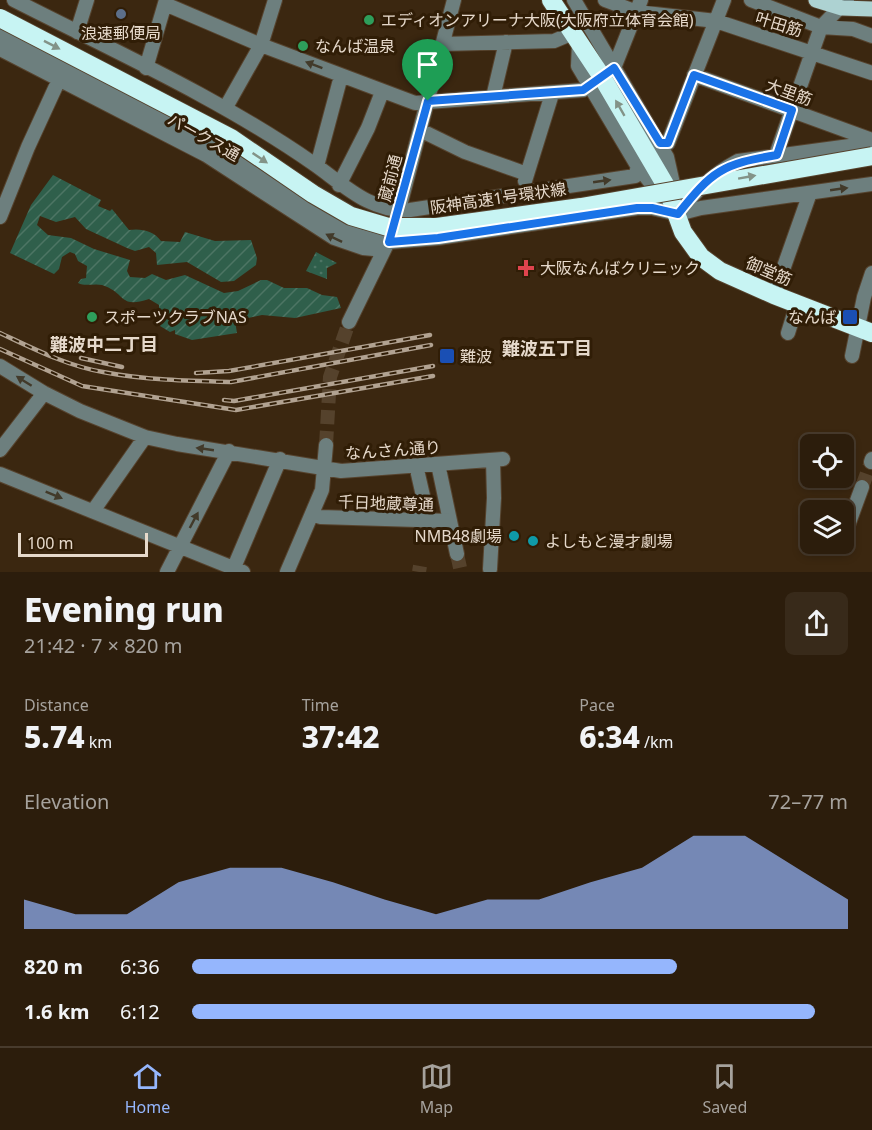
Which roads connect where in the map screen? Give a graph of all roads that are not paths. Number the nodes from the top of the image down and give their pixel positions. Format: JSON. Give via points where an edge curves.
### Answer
{"nodes":[{"id":1,"x":14,"y":0,"type":"edge"},
{"id":2,"x":87,"y":0,"type":"edge"},
{"id":3,"x":275,"y":0,"type":"edge"},
{"id":4,"x":454,"y":0,"type":"edge"},
{"id":5,"x":551,"y":0,"type":"edge"},
{"id":6,"x":574,"y":0,"type":"edge"},
{"id":7,"x":605,"y":0,"type":"edge"},
{"id":8,"x":724,"y":0,"type":"edge"},
{"id":9,"x":751,"y":0,"type":"edge"},
{"id":10,"x":816,"y":0,"type":"edge"},
{"id":11,"x":166,"y":2,"type":"edge"},
{"id":12,"x":844,"y":3,"type":"edge"},
{"id":13,"x":639,"y":6,"type":"edge"},
{"id":14,"x":872,"y":9,"type":"edge"},
{"id":15,"x":0,"y":18,"type":"edge"},
{"id":16,"x":716,"y":21,"type":"junction"},
{"id":17,"x":821,"y":27,"type":"junction"},
{"id":18,"x":77,"y":32,"type":"junction"},
{"id":19,"x":0,"y":36,"type":"edge"},
{"id":20,"x":872,"y":36,"type":"edge"},
{"id":21,"x":576,"y":38,"type":"junction"},
{"id":22,"x":506,"y":42,"type":"junction"},
{"id":23,"x":443,"y":44,"type":"junction"},
{"id":24,"x":261,"y":45,"type":"junction"},
{"id":25,"x":0,"y":49,"type":"edge"},
{"id":26,"x":813,"y":51,"type":"junction"},
{"id":27,"x":146,"y":68,"type":"junction"},
{"id":28,"x":872,"y":73,"type":"edge"},
{"id":29,"x":62,"y":75,"type":"junction"},
{"id":30,"x":694,"y":75,"type":"junction"},
{"id":31,"x":341,"y":76,"type":"junction"},
{"id":32,"x":602,"y":77,"type":"junction"},
{"id":33,"x":382,"y":92,"type":"junction"},
{"id":34,"x":552,"y":94,"type":"junction"},
{"id":35,"x":493,"y":97,"type":"junction"},
{"id":36,"x":428,"y":101,"type":"junction"},
{"id":37,"x":226,"y":107,"type":"junction"},
{"id":38,"x":792,"y":110,"type":"junction"},
{"id":39,"x":420,"y":130,"type":"junction"},
{"id":40,"x":872,"y":142,"type":"edge"},
{"id":41,"x":660,"y":143,"type":"junction"},
{"id":42,"x":777,"y":155,"type":"junction"},
{"id":43,"x":872,"y":156,"type":"edge"},
{"id":44,"x":317,"y":166,"type":"junction"},
{"id":45,"x":638,"y":167,"type":"junction"},
{"id":46,"x":527,"y":174,"type":"junction"},
{"id":47,"x":872,"y":184,"type":"edge"},
{"id":48,"x":339,"y":185,"type":"junction"},
{"id":49,"x":522,"y":193,"type":"junction"},
{"id":50,"x":810,"y":193,"type":"junction"},
{"id":51,"x":399,"y":211,"type":"junction"},
{"id":52,"x":678,"y":214,"type":"junction"},
{"id":53,"x":0,"y":217,"type":"edge"},
{"id":54,"x":389,"y":242,"type":"junction"},
{"id":55,"x":872,"y":273,"type":"edge"},
{"id":56,"x":774,"y":295,"type":"junction"},
{"id":57,"x":797,"y":304,"type":"junction"},
{"id":58,"x":349,"y":322,"type":"tunnel mouth"},
{"id":59,"x":864,"y":330,"type":"edge"},
{"id":60,"x":788,"y":333,"type":"dead end"},
{"id":61,"x":852,"y":356,"type":"dead end"},
{"id":62,"x":0,"y":366,"type":"edge"},
{"id":63,"x":44,"y":393,"type":"junction"},
{"id":64,"x":145,"y":437,"type":"junction"},
{"id":65,"x":326,"y":445,"type":"tunnel mouth"},
{"id":66,"x":0,"y":450,"type":"edge"},
{"id":67,"x":229,"y":451,"type":"junction"},
{"id":68,"x":280,"y":459,"type":"junction"},
{"id":69,"x":438,"y":464,"type":"junction"},
{"id":70,"x":325,"y":468,"type":"junction"},
{"id":71,"x":0,"y":474,"type":"edge"},
{"id":72,"x":418,"y":474,"type":"dead end"},
{"id":73,"x":862,"y":487,"type":"tunnel mouth"},
{"id":74,"x":854,"y":509,"type":"edge"},
{"id":75,"x":93,"y":511,"type":"junction"},
{"id":76,"x":320,"y":517,"type":"dead end"},
{"id":77,"x":450,"y":521,"type":"junction"},
{"id":78,"x":429,"y":522,"type":"junction"},
{"id":79,"x":181,"y":546,"type":"junction"},
{"id":80,"x":457,"y":554,"type":"tunnel mouth"},
{"id":81,"x":490,"y":569,"type":"dead end"},
{"id":82,"x":236,"y":571,"type":"edge"},
{"id":83,"x":167,"y":572,"type":"edge"},
{"id":84,"x":287,"y":572,"type":"edge"}],
"edges":[{"from":1,"to":18,"type":"street"},
{"from":2,"to":18,"type":"street"},
{"from":3,"to":24,"type":"street"},
{"from":4,"to":23,"type":"street","name":"蔵前通"},
{"from":5,"to":21,"type":"highway","name":"御堂筋"},
{"from":6,"to":32,"type":"street"},
{"from":7,"to":13,"type":"street","name":"叶田筋"},
{"from":8,"to":16,"type":"street"},
{"from":9,"to":17,"type":"street"},
{"from":10,"to":12,"type":"main road"},
{"from":11,"to":24,"type":"street"},
{"from":11,"to":27,"type":"street"},
{"from":12,"to":14,"type":"main road"},
{"from":12,"to":17,"type":"street"},
{"from":13,"to":16,"type":"street","name":"叶田筋"},
{"from":13,"to":32,"type":"street"},
{"from":15,"to":43,"type":"highway","name":"阪神高速1号環状線","one_way":true,"bridge":true,"via":[[231,138],[334,207],[388,227],[437,227],[581,207]]},
{"from":16,"to":26,"type":"street","name":"叶田筋"},
{"from":16,"to":30,"type":"street"},
{"from":17,"to":20,"type":"street","via":[[853,29]]},
{"from":17,"to":26,"type":"street"},
{"from":18,"to":27,"type":"street"},
{"from":19,"to":29,"type":"street","name":"パークス通"},
{"from":21,"to":22,"type":"street"},
{"from":21,"to":32,"type":"highway","name":"御堂筋"},
{"from":22,"to":23,"type":"street"},
{"from":22,"to":35,"type":"street"},
{"from":23,"to":36,"type":"street","name":"蔵前通"},
{"from":31,"to":24,"type":"street","one_way":true},
{"from":24,"to":37,"type":"street"},
{"from":25,"to":29,"type":"street","name":"パークス通"},
{"from":26,"to":28,"type":"street","name":"叶田筋"},
{"from":26,"to":38,"type":"street"},
{"from":27,"to":37,"type":"street"},
{"from":29,"to":53,"type":"street"},
{"from":29,"to":54,"type":"street","name":"パークス通","via":[[215,148],[337,226]]},
{"from":30,"to":38,"type":"street","name":"大里筋"},
{"from":30,"to":41,"type":"street","via":[[668,143]]},
{"from":31,"to":33,"type":"street"},
{"from":31,"to":44,"type":"street"},
{"from":32,"to":34,"type":"street","via":[[583,90]]},
{"from":32,"to":41,"type":"street"},
{"from":32,"to":45,"type":"street"},
{"from":52,"to":32,"type":"highway","name":"御堂筋","one_way":true,"via":[[666,186]]},
{"from":33,"to":36,"type":"street","via":[[415,103]]},
{"from":33,"to":48,"type":"street"},
{"from":34,"to":35,"type":"street"},
{"from":34,"to":46,"type":"street"},
{"from":35,"to":36,"type":"street"},
{"from":36,"to":39,"type":"street","name":"蔵前通"},
{"from":37,"to":44,"type":"street"},
{"from":38,"to":40,"type":"street","name":"大里筋"},
{"from":38,"to":42,"type":"street"},
{"from":39,"to":46,"type":"street","via":[[465,152]]},
{"from":39,"to":51,"type":"street","name":"蔵前通"},
{"from":40,"to":42,"type":"street"},
{"from":41,"to":52,"type":"street","via":[[670,166]]},
{"from":42,"to":52,"type":"street","via":[[738,161],[720,170],[698,188]]},
{"from":44,"to":48,"type":"street"},
{"from":49,"to":45,"type":"street","one_way":true,"via":[[635,176]]},
{"from":45,"to":52,"type":"street"},
{"from":46,"to":49,"type":"street"},
{"from":50,"to":47,"type":"street","one_way":true},
{"from":48,"to":51,"type":"street","via":[[378,206]]},
{"from":49,"to":51,"type":"street"},
{"from":50,"to":52,"type":"street"},
{"from":50,"to":56,"type":"street"},
{"from":51,"to":54,"type":"street","name":"蔵前通"},
{"from":52,"to":54,"type":"street","name":"パークス通","via":[[637,208]]},
{"from":52,"to":56,"type":"highway","name":"御堂筋","via":[[683,232],[706,262]]},
{"from":54,"to":58,"type":"street","name":"蔵前通"},
{"from":55,"to":59,"type":"street"},
{"from":56,"to":57,"type":"highway","name":"御堂筋"},
{"from":57,"to":59,"type":"highway","name":"御堂筋"},
{"from":57,"to":60,"type":"street"},
{"from":59,"to":61,"type":"street"},
{"from":63,"to":62,"type":"street","one_way":true},
{"from":63,"to":64,"type":"street"},
{"from":63,"to":66,"type":"street"},
{"from":67,"to":64,"type":"street","one_way":true},
{"from":64,"to":75,"type":"street"},
{"from":65,"to":70,"type":"street"},
{"from":67,"to":68,"type":"street"},
{"from":79,"to":67,"type":"street","one_way":true},
{"from":68,"to":70,"type":"street"},
{"from":68,"to":82,"type":"street"},
{"from":69,"to":70,"type":"street","name":"なんさん通り","via":[[341,471]]},
{"from":69,"to":77,"type":"street"},
{"from":69,"to":81,"type":"street","name":"なんさん通り","via":[[498,459]]},
{"from":70,"to":84,"type":"street","name":"なんさん通り","via":[[322,490]]},
{"from":71,"to":75,"type":"street","one_way":true},
{"from":72,"to":78,"type":"street"},
{"from":73,"to":74,"type":"street"},
{"from":75,"to":79,"type":"street"},
{"from":76,"to":78,"type":"street","name":"千日地蔵尊通"},
{"from":77,"to":78,"type":"street","name":"千日地蔵尊通"},
{"from":77,"to":80,"type":"street"},
{"from":79,"to":82,"type":"street"},
{"from":79,"to":83,"type":"street"}]}
